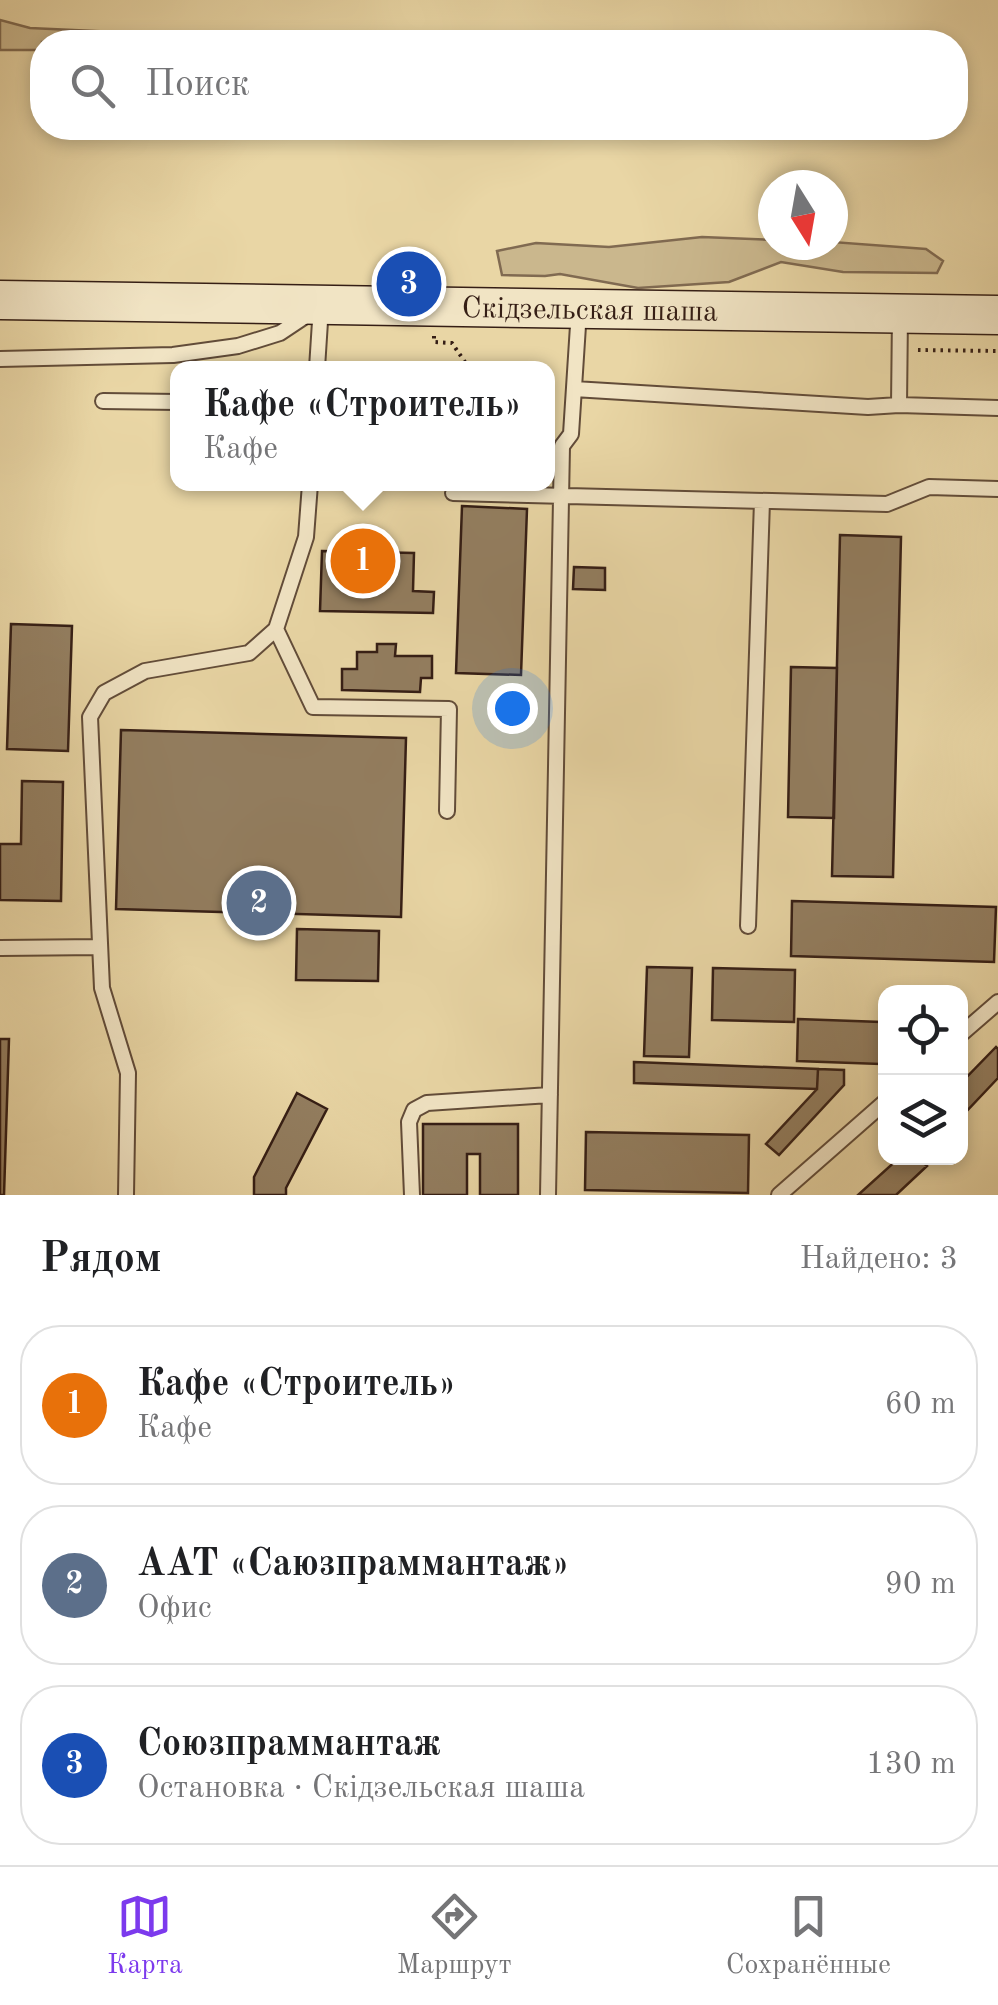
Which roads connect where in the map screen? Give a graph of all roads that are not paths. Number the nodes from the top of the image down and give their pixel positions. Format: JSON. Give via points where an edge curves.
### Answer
{"nodes":[{"id":1,"x":0,"y":300,"type":"edge"},
{"id":2,"x":321,"y":306,"type":"junction"},
{"id":3,"x":580,"y":309,"type":"junction"},
{"id":4,"x":998,"y":315,"type":"edge"},
{"id":5,"x":899,"y":332,"type":"junction"},
{"id":6,"x":0,"y":359,"type":"edge"},
{"id":7,"x":317,"y":361,"type":"edge"},
{"id":8,"x":574,"y":389,"type":"junction"},
{"id":9,"x":103,"y":401,"type":"dead end"},
{"id":10,"x":170,"y":402,"type":"edge"},
{"id":11,"x":899,"y":405,"type":"junction"},
{"id":12,"x":998,"y":408,"type":"edge"},
{"id":13,"x":998,"y":489,"type":"edge"},
{"id":14,"x":309,"y":491,"type":"edge"},
{"id":15,"x":453,"y":493,"type":"dead end"},
{"id":16,"x":561,"y":497,"type":"junction"},
{"id":17,"x":762,"y":501,"type":"junction"},
{"id":18,"x":276,"y":629,"type":"junction"},
{"id":19,"x":448,"y":811,"type":"dead end"},
{"id":20,"x":748,"y":926,"type":"dead end"},
{"id":21,"x":0,"y":948,"type":"edge"},
{"id":22,"x":100,"y":948,"type":"junction"},
{"id":23,"x":998,"y":1002,"type":"edge"},
{"id":24,"x":968,"y":1028,"type":"edge"},
{"id":25,"x":550,"y":1095,"type":"junction"},
{"id":26,"x":878,"y":1108,"type":"edge"},
{"id":27,"x":126,"y":1195,"type":"edge"},
{"id":28,"x":412,"y":1195,"type":"edge"},
{"id":29,"x":548,"y":1195,"type":"edge"},
{"id":30,"x":779,"y":1195,"type":"edge"}],
"edges":[{"from":1,"to":2,"type":"street","name":"Скідзельская шаша"},
{"from":2,"to":3,"type":"street","name":"Скідзельская шаша"},
{"from":2,"to":6,"type":"lane","via":[[280,333],[238,346],[173,356]]},
{"from":2,"to":7,"type":"lane"},
{"from":3,"to":5,"type":"street","name":"Скідзельская шаша"},
{"from":3,"to":8,"type":"lane"},
{"from":4,"to":5,"type":"street","name":"Скідзельская шаша"},
{"from":5,"to":11,"type":"lane"},
{"from":8,"to":11,"type":"lane"},
{"from":8,"to":16,"type":"lane","via":[[571,434],[562,446]]},
{"from":9,"to":10,"type":"lane"},
{"from":11,"to":12,"type":"lane"},
{"from":13,"to":17,"type":"lane","via":[[929,486],[887,504]]},
{"from":14,"to":18,"type":"lane","via":[[306,537]]},
{"from":15,"to":16,"type":"lane"},
{"from":16,"to":17,"type":"lane"},
{"from":16,"to":25,"type":"lane"},
{"from":17,"to":20,"type":"lane"},
{"from":18,"to":19,"type":"lane","via":[[313,707],[449,709]]},
{"from":18,"to":22,"type":"lane","via":[[249,654],[145,671],[104,693],[90,717]]},
{"from":21,"to":22,"type":"lane"},
{"from":22,"to":27,"type":"lane","via":[[102,988],[128,1072]]},
{"from":23,"to":24,"type":"lane"},
{"from":25,"to":28,"type":"lane","via":[[414,1110]]},
{"from":25,"to":29,"type":"lane"},
{"from":26,"to":30,"type":"lane"}]}
